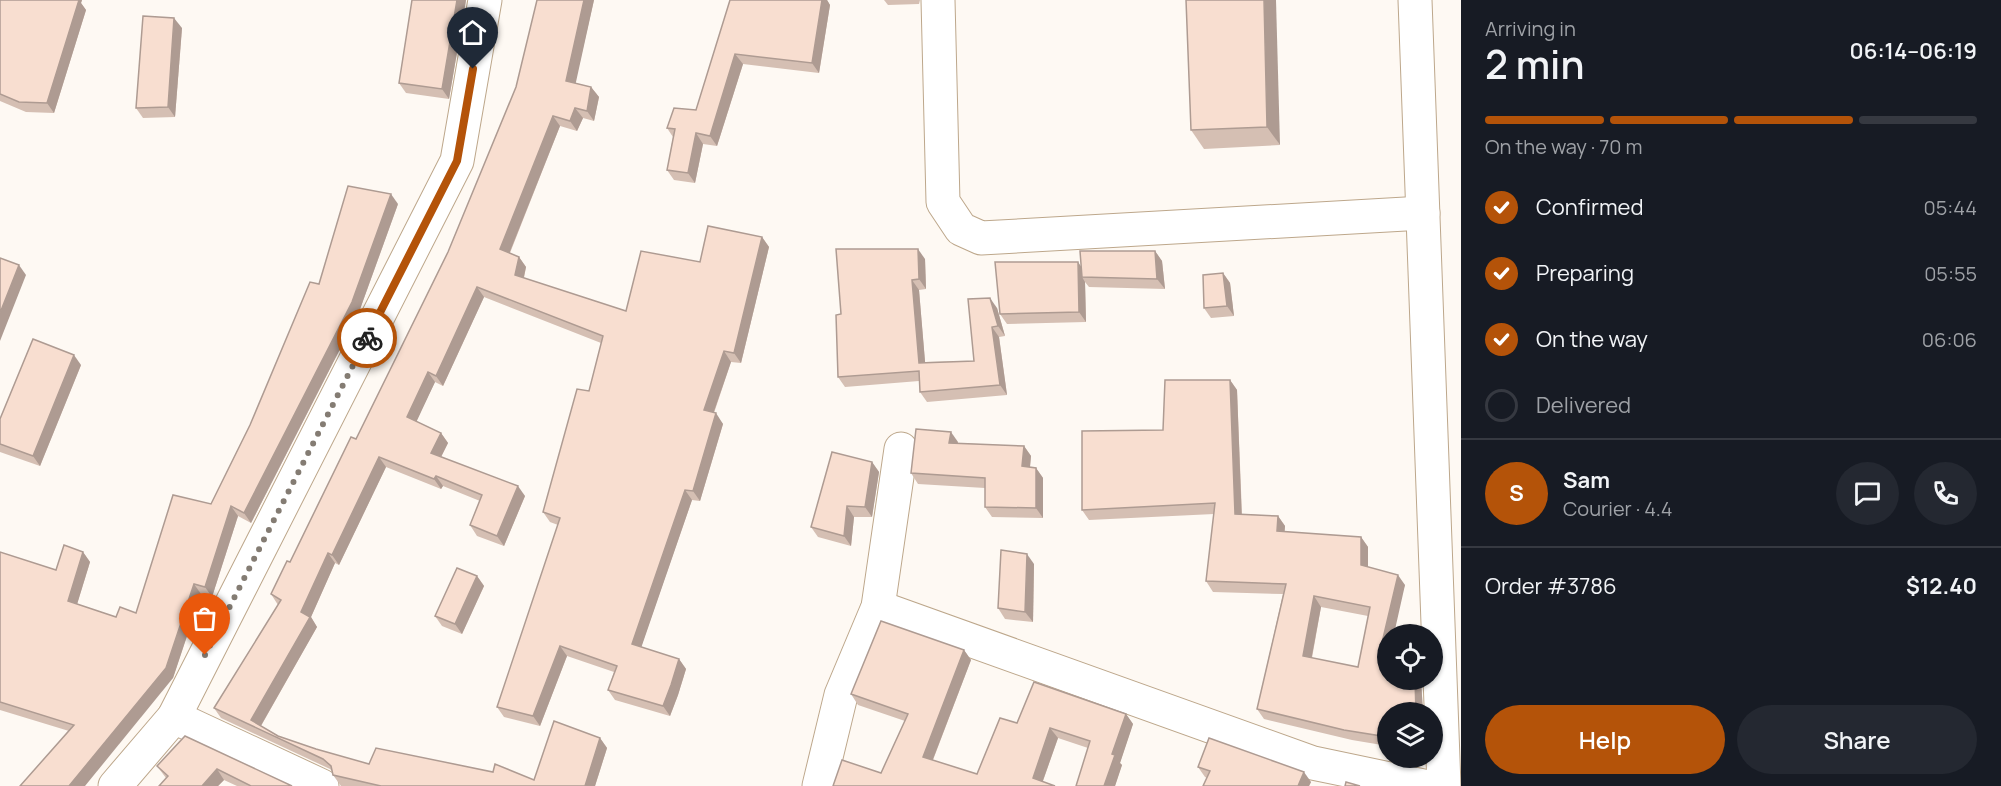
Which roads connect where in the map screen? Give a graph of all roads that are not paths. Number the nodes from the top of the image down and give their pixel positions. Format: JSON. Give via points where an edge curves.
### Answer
{"nodes":[{"id":1,"x":485,"y":0,"type":"edge"},
{"id":2,"x":938,"y":0,"type":"edge"},
{"id":3,"x":1415,"y":0,"type":"edge"},
{"id":4,"x":1423,"y":213,"type":"junction"},
{"id":5,"x":901,"y":449,"type":"dead end"},
{"id":6,"x":878,"y":607,"type":"junction"},
{"id":7,"x":174,"y":717,"type":"junction"},
{"id":8,"x":115,"y":786,"type":"edge"},
{"id":9,"x":322,"y":786,"type":"edge"},
{"id":10,"x":819,"y":786,"type":"edge"},
{"id":11,"x":1423,"y":786,"type":"edge"},
{"id":12,"x":1444,"y":786,"type":"edge"}],
"edges":[{"from":1,"to":7,"type":"street","via":[[457,161]]},
{"from":2,"to":4,"type":"street","via":[[943,202],[961,229],[981,238]]},
{"from":3,"to":4,"type":"street"},
{"from":4,"to":12,"type":"street"},
{"from":5,"to":6,"type":"street"},
{"from":6,"to":10,"type":"street","via":[[841,695]]},
{"from":6,"to":11,"type":"street","via":[[1313,763]]},
{"from":7,"to":8,"type":"street"},
{"from":7,"to":9,"type":"street"}]}
